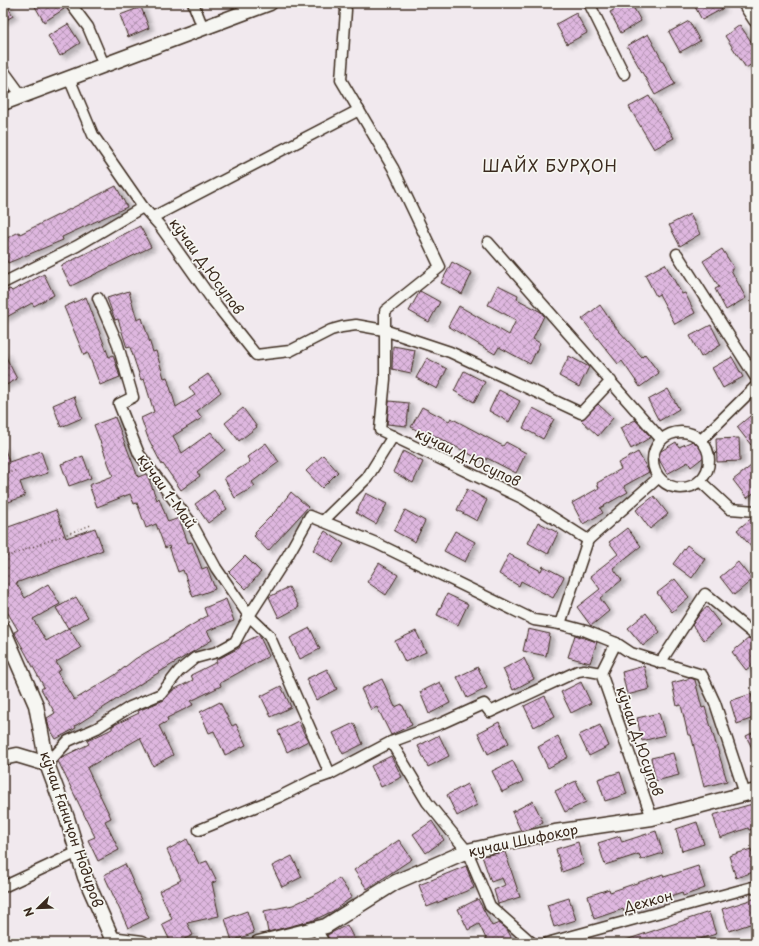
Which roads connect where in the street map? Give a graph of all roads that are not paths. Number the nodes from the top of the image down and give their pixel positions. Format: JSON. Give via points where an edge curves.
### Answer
{"nodes":[{"id":1,"x":70,"y":3,"type":"edge"},
{"id":2,"x":193,"y":3,"type":"edge"},
{"id":3,"x":270,"y":3,"type":"edge"},
{"id":4,"x":344,"y":3,"type":"edge"},
{"id":5,"x":588,"y":3,"type":"edge"},
{"id":6,"x":203,"y":28,"type":"junction"},
{"id":7,"x":104,"y":65,"type":"junction"},
{"id":8,"x":3,"y":70,"type":"edge"},
{"id":9,"x":624,"y":74,"type":"dead end"},
{"id":10,"x":69,"y":78,"type":"junction"},
{"id":11,"x":22,"y":96,"type":"junction"},
{"id":12,"x":3,"y":103,"type":"edge"},
{"id":13,"x":359,"y":110,"type":"junction"},
{"id":14,"x":143,"y":207,"type":"junction"},
{"id":15,"x":153,"y":217,"type":"junction"},
{"id":16,"x":488,"y":242,"type":"dead end"},
{"id":17,"x":677,"y":254,"type":"dead end"},
{"id":18,"x":3,"y":283,"type":"edge"},
{"id":19,"x":98,"y":298,"type":"dead end"},
{"id":20,"x":384,"y":330,"type":"junction"},
{"id":21,"x":756,"y":378,"type":"edge"},
{"id":22,"x":611,"y":381,"type":"junction"},
{"id":23,"x":756,"y":386,"type":"edge"},
{"id":24,"x":393,"y":436,"type":"junction"},
{"id":25,"x":661,"y":439,"type":"junction"},
{"id":26,"x":701,"y":440,"type":"junction"},
{"id":27,"x":658,"y":478,"type":"junction"},
{"id":28,"x":700,"y":481,"type":"junction"},
{"id":29,"x":756,"y":511,"type":"edge"},
{"id":30,"x":323,"y":521,"type":"junction"},
{"id":31,"x":588,"y":540,"type":"junction"},
{"id":32,"x":249,"y":616,"type":"junction"},
{"id":33,"x":560,"y":624,"type":"junction"},
{"id":34,"x":3,"y":629,"type":"edge"},
{"id":35,"x":756,"y":636,"type":"edge"},
{"id":36,"x":616,"y":643,"type":"junction"},
{"id":37,"x":660,"y":663,"type":"junction"},
{"id":38,"x":601,"y":673,"type":"junction"},
{"id":39,"x":391,"y":742,"type":"junction"},
{"id":40,"x":3,"y":758,"type":"edge"},
{"id":41,"x":47,"y":764,"type":"junction"},
{"id":42,"x":330,"y":774,"type":"junction"},
{"id":43,"x":751,"y":792,"type":"edge"},
{"id":44,"x":652,"y":818,"type":"junction"},
{"id":45,"x":199,"y":830,"type":"dead end"},
{"id":46,"x":467,"y":851,"type":"junction"},
{"id":47,"x":78,"y":852,"type":"junction"},
{"id":48,"x":756,"y":886,"type":"edge"},
{"id":49,"x":3,"y":887,"type":"edge"},
{"id":50,"x":316,"y":930,"type":"junction"},
{"id":51,"x":109,"y":942,"type":"edge"},
{"id":52,"x":142,"y":943,"type":"edge"},
{"id":53,"x":258,"y":943,"type":"edge"},
{"id":54,"x":324,"y":943,"type":"edge"},
{"id":55,"x":532,"y":943,"type":"edge"},
{"id":56,"x":546,"y":943,"type":"edge"}],
"edges":[{"from":1,"to":7,"type":"street","via":[[88,27]]},
{"from":2,"to":6,"type":"street"},
{"from":3,"to":6,"type":"street"},
{"from":4,"to":13,"type":"street","via":[[346,10],[341,80]]},
{"from":5,"to":9,"type":"street"},
{"from":6,"to":7,"type":"street"},
{"from":7,"to":10,"type":"street"},
{"from":8,"to":11,"type":"street"},
{"from":10,"to":11,"type":"street"},
{"from":10,"to":14,"type":"street","name":"кӯчаи Д.Юсупов","via":[[93,135]]},
{"from":11,"to":12,"type":"street"},
{"from":13,"to":15,"type":"street"},
{"from":13,"to":20,"type":"street","via":[[393,168],[440,267],[384,311]]},
{"from":14,"to":15,"type":"street","name":"кӯчаи Д.Юсупов"},
{"from":14,"to":18,"type":"street","via":[[77,246]]},
{"from":15,"to":20,"type":"street","name":"кӯчаи Д.Юсупов","via":[[256,355],[290,351],[342,327],[356,325]]},
{"from":16,"to":22,"type":"street","via":[[572,340]]},
{"from":17,"to":21,"type":"street"},
{"from":19,"to":32,"type":"street","name":"кӯчаи 1-Май","via":[[117,342],[133,397],[119,404],[139,454],[192,524],[216,568]]},
{"from":20,"to":22,"type":"street","name":"кӯчаи Д.Юсупов","via":[[450,352],[581,413]]},
{"from":20,"to":24,"type":"street","name":"кӯчаи Д.Юсупов","via":[[385,379],[380,430]]},
{"from":22,"to":25,"type":"street"},
{"from":23,"to":26,"type":"street"},
{"from":24,"to":30,"type":"street","via":[[368,478]]},
{"from":24,"to":31,"type":"street","name":"кӯчаи Д.Юсупов","via":[[524,499]]},
{"from":25,"to":26,"type":"street","via":[[670,433],[681,431]]},
{"from":25,"to":27,"type":"street","via":[[652,458],[653,469]]},
{"from":26,"to":28,"type":"street","via":[[710,460],[707,472]]},
{"from":27,"to":28,"type":"street","via":[[668,486],[679,489],[690,487]]},
{"from":27,"to":31,"type":"street"},
{"from":28,"to":29,"type":"street","via":[[730,509]]},
{"from":30,"to":32,"type":"street","via":[[310,516]]},
{"from":30,"to":33,"type":"street","via":[[376,543],[534,620]]},
{"from":31,"to":33,"type":"street"},
{"from":32,"to":41,"type":"street","via":[[235,642],[217,652],[194,658],[179,671],[161,694],[130,706],[97,728],[68,742]]},
{"from":32,"to":42,"type":"street","name":"кӯчаи 1-Май","via":[[269,635]]},
{"from":33,"to":36,"type":"street"},
{"from":34,"to":41,"type":"street","name":"кӯчаи Ғаниҷон Нодиров","via":[[36,705]]},
{"from":35,"to":37,"type":"street","via":[[706,594]]},
{"from":36,"to":37,"type":"street","via":[[631,653]]},
{"from":36,"to":38,"type":"street","name":"кӯчаи Д.Юсупов"},
{"from":37,"to":43,"type":"street","via":[[702,675]]},
{"from":38,"to":39,"type":"street","name":"кӯчаи Д.Юсупов","via":[[578,671],[490,712],[484,704]]},
{"from":38,"to":44,"type":"street","name":"кӯчаи Д.Юсупов"},
{"from":39,"to":42,"type":"street"},
{"from":39,"to":46,"type":"street","via":[[427,802]]},
{"from":40,"to":41,"type":"street","via":[[17,755]]},
{"from":41,"to":47,"type":"street","name":"кӯчаи Ғаниҷон Нодиров"},
{"from":42,"to":45,"type":"street"},
{"from":43,"to":44,"type":"street","name":"кучаи Шифокор"},
{"from":44,"to":46,"type":"street","name":"кучаи Шифокор","via":[[555,832]]},
{"from":46,"to":50,"type":"street","name":"кучаи Шифокор","via":[[396,882]]},
{"from":46,"to":55,"type":"street","via":[[490,906]]},
{"from":47,"to":49,"type":"street"},
{"from":47,"to":51,"type":"street","name":"кӯчаи Ғаниҷон Нодиров"},
{"from":48,"to":56,"type":"street","name":"Дехкон"},
{"from":50,"to":53,"type":"street","name":"кучаи Шифокор"},
{"from":50,"to":54,"type":"street"},
{"from":51,"to":52,"type":"street"}]}
